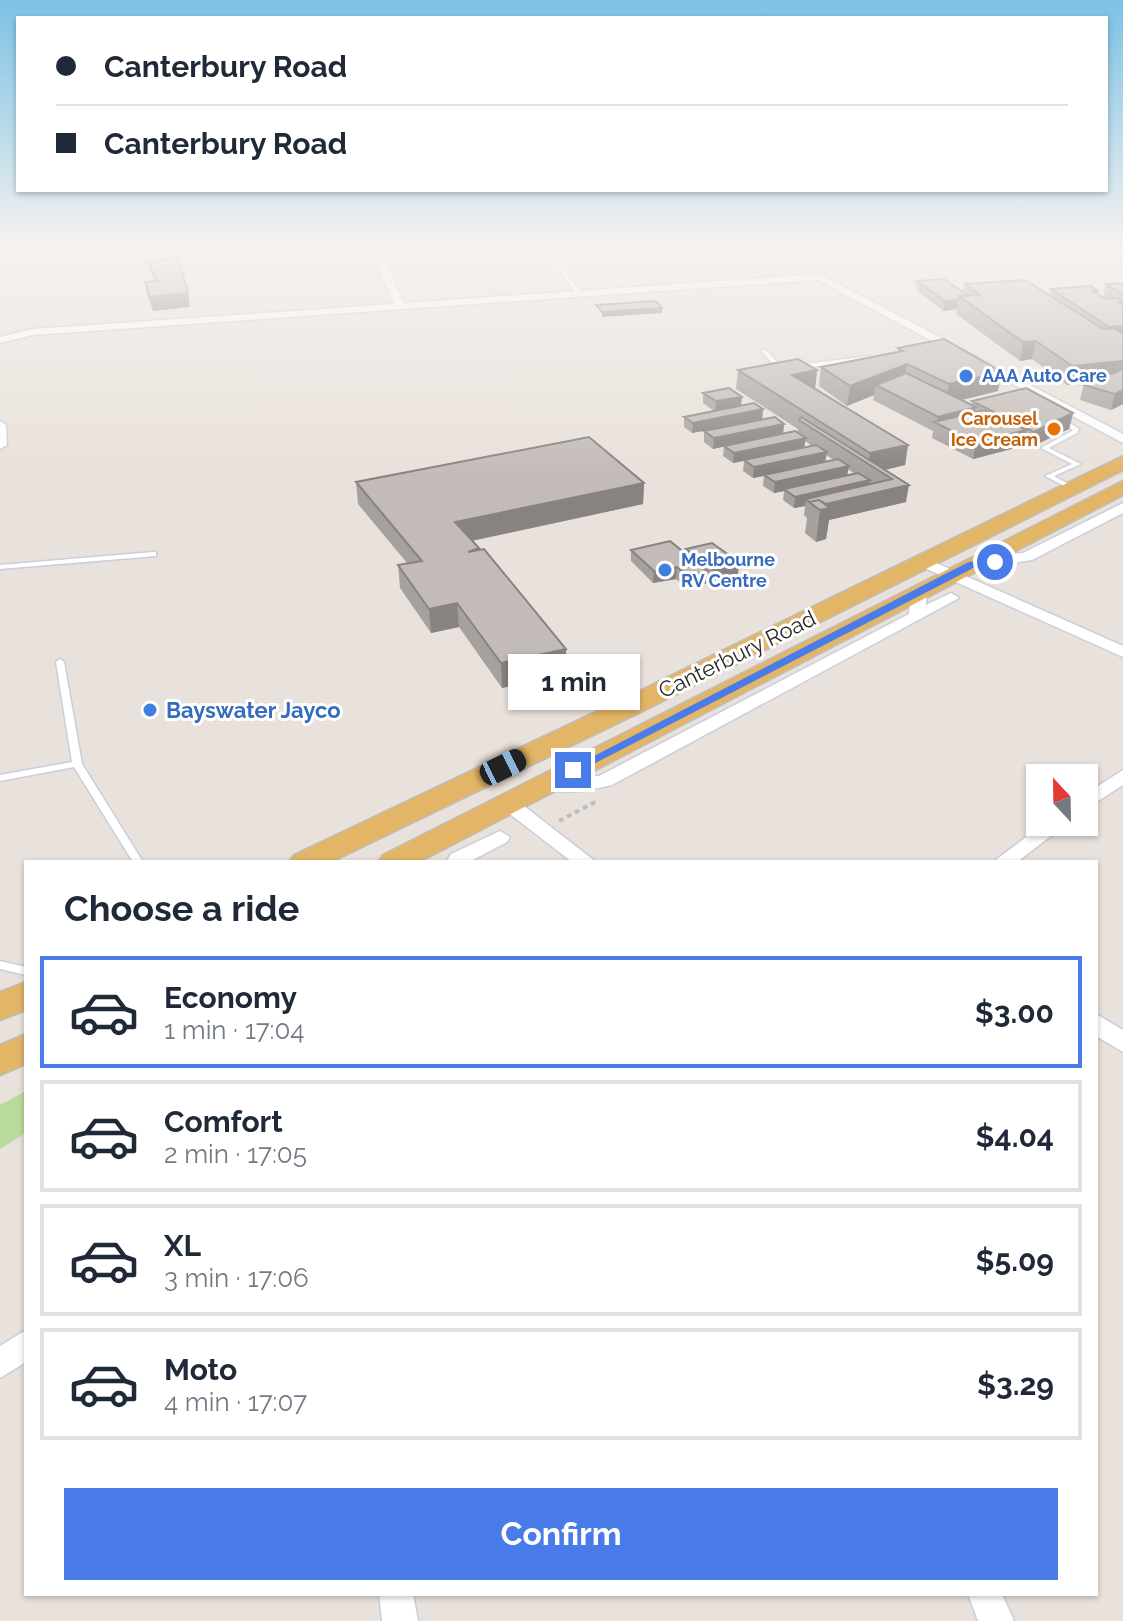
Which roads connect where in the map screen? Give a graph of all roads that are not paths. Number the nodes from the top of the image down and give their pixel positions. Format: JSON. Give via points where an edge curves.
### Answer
{"nodes":[{"id":1,"x":147,"y":324,"type":"edge"},
{"id":2,"x":903,"y":324,"type":"edge"},
{"id":3,"x":0,"y":340,"type":"edge"},
{"id":4,"x":933,"y":346,"type":"edge"},
{"id":5,"x":946,"y":348,"type":"junction"},
{"id":6,"x":764,"y":351,"type":"dead end"},
{"id":7,"x":880,"y":356,"type":"edge"},
{"id":8,"x":1080,"y":416,"type":"junction"},
{"id":9,"x":0,"y":425,"type":"edge"},
{"id":10,"x":1123,"y":439,"type":"edge"},
{"id":11,"x":0,"y":445,"type":"edge"},
{"id":12,"x":1123,"y":462,"type":"edge"},
{"id":13,"x":1123,"y":487,"type":"edge"},
{"id":14,"x":1072,"y":488,"type":"junction"},
{"id":15,"x":1123,"y":507,"type":"edge"},
{"id":16,"x":153,"y":554,"type":"dead end"},
{"id":17,"x":920,"y":564,"type":"junction"},
{"id":18,"x":0,"y":567,"type":"edge"},
{"id":19,"x":956,"y":579,"type":"junction"},
{"id":20,"x":1123,"y":652,"type":"edge"},
{"id":21,"x":60,"y":662,"type":"dead end"},
{"id":22,"x":77,"y":764,"type":"junction"},
{"id":23,"x":1123,"y":776,"type":"edge"},
{"id":24,"x":0,"y":778,"type":"edge"},
{"id":25,"x":477,"y":779,"type":"junction"},
{"id":26,"x":1098,"y":794,"type":"edge"},
{"id":27,"x":508,"y":803,"type":"junction"},
{"id":28,"x":468,"y":824,"type":"junction"},
{"id":29,"x":1039,"y":836,"type":"edge"},
{"id":30,"x":500,"y":837,"type":"dead end"},
{"id":31,"x":137,"y":860,"type":"edge"},
{"id":32,"x":309,"y":860,"type":"edge"},
{"id":33,"x":398,"y":860,"type":"edge"},
{"id":34,"x":455,"y":860,"type":"edge"},
{"id":35,"x":583,"y":860,"type":"edge"},
{"id":36,"x":1006,"y":860,"type":"edge"},
{"id":37,"x":0,"y":965,"type":"edge"},
{"id":38,"x":24,"y":971,"type":"edge"},
{"id":39,"x":24,"y":996,"type":"edge"},
{"id":40,"x":0,"y":1007,"type":"edge"},
{"id":41,"x":1098,"y":1024,"type":"edge"},
{"id":42,"x":1123,"y":1043,"type":"edge"},
{"id":43,"x":24,"y":1049,"type":"edge"},
{"id":44,"x":0,"y":1061,"type":"edge"},
{"id":45,"x":24,"y":1346,"type":"edge"},
{"id":46,"x":0,"y":1364,"type":"edge"},
{"id":47,"x":396,"y":1596,"type":"edge"},
{"id":48,"x":986,"y":1596,"type":"edge"},
{"id":49,"x":400,"y":1621,"type":"edge"},
{"id":50,"x":996,"y":1621,"type":"edge"}],
"edges":[{"from":1,"to":3,"type":"street","via":[[33,332]]},
{"from":2,"to":5,"type":"street"},
{"from":4,"to":5,"type":"lane"},
{"from":5,"to":8,"type":"street"},
{"from":6,"to":7,"type":"lane","via":[[786,368]]},
{"from":8,"to":10,"type":"street"},
{"from":8,"to":14,"type":"lane","via":[[1061,420],[1075,432],[1044,448],[1078,464],[1048,476]]},
{"from":9,"to":11,"type":"street"},
{"from":12,"to":14,"type":"main road","name":"Canterbury Road"},
{"from":13,"to":19,"type":"main road","name":"Canterbury Road"},
{"from":14,"to":17,"type":"main road","name":"Canterbury Road"},
{"from":15,"to":19,"type":"street","name":"Canterbury Road","via":[[1027,557]]},
{"from":16,"to":18,"type":"lane"},
{"from":17,"to":19,"type":"street"},
{"from":17,"to":25,"type":"main road","name":"Canterbury Road"},
{"from":19,"to":20,"type":"street"},
{"from":19,"to":27,"type":"main road","name":"Canterbury Road","via":[[918,604]]},
{"from":21,"to":22,"type":"lane"},
{"from":22,"to":24,"type":"lane"},
{"from":22,"to":31,"type":"lane"},
{"from":23,"to":26,"type":"street"},
{"from":25,"to":27,"type":"main road"},
{"from":25,"to":32,"type":"main road","name":"Canterbury Road"},
{"from":27,"to":28,"type":"main road","name":"Canterbury Road"},
{"from":27,"to":35,"type":"street"},
{"from":28,"to":33,"type":"main road","name":"Canterbury Road"},
{"from":28,"to":34,"type":"street"},
{"from":29,"to":36,"type":"street"},
{"from":30,"to":34,"type":"street"},
{"from":37,"to":38,"type":"lane"},
{"from":39,"to":40,"type":"main road"},
{"from":41,"to":42,"type":"street"},
{"from":43,"to":44,"type":"main road"},
{"from":45,"to":46,"type":"street"},
{"from":47,"to":49,"type":"street"},
{"from":48,"to":50,"type":"street"}]}
